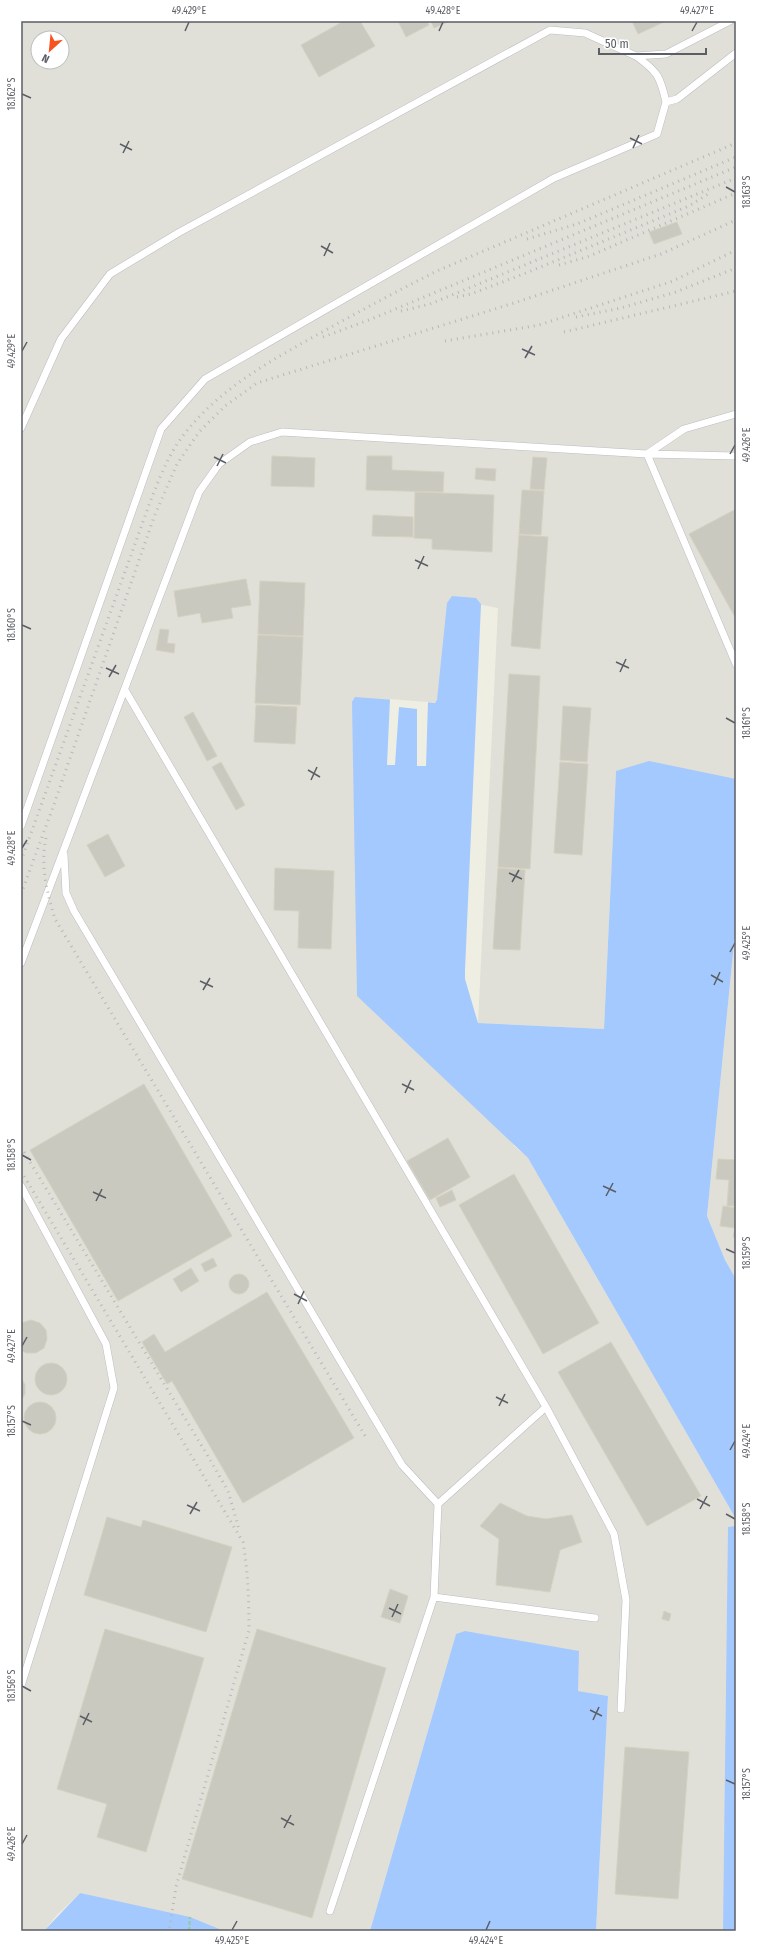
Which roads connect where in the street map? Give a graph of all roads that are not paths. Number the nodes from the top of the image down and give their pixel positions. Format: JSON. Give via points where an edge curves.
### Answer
{"nodes":[{"id":1,"x":730,"y":21,"type":"edge"},
{"id":2,"x":736,"y":53,"type":"edge"},
{"id":3,"x":636,"y":56,"type":"junction"},
{"id":4,"x":666,"y":102,"type":"junction"},
{"id":5,"x":736,"y":414,"type":"edge"},
{"id":6,"x":21,"y":428,"type":"edge"},
{"id":7,"x":647,"y":454,"type":"junction"},
{"id":8,"x":736,"y":456,"type":"edge"},
{"id":9,"x":736,"y":664,"type":"edge"},
{"id":10,"x":125,"y":690,"type":"junction"},
{"id":11,"x":21,"y":826,"type":"edge"},
{"id":12,"x":64,"y":851,"type":"junction"},
{"id":13,"x":21,"y":963,"type":"edge"},
{"id":14,"x":21,"y":1186,"type":"edge"},
{"id":15,"x":546,"y":1407,"type":"junction"},
{"id":16,"x":438,"y":1504,"type":"junction"},
{"id":17,"x":434,"y":1597,"type":"junction"},
{"id":18,"x":595,"y":1618,"type":"dead end"},
{"id":19,"x":21,"y":1686,"type":"edge"},
{"id":20,"x":621,"y":1709,"type":"dead end"},
{"id":21,"x":330,"y":1911,"type":"dead end"}],
"edges":[{"from":1,"to":3,"type":"lane","via":[[666,54]]},
{"from":2,"to":4,"type":"lane","via":[[677,99]]},
{"from":3,"to":4,"type":"lane","via":[[654,70],[662,84]]},
{"from":3,"to":6,"type":"lane","via":[[585,33],[550,30],[178,233],[110,274],[61,339]]},
{"from":4,"to":11,"type":"lane","via":[[657,134],[554,178],[205,378],[161,428]]},
{"from":5,"to":7,"type":"lane","via":[[684,429]]},
{"from":7,"to":8,"type":"lane"},
{"from":7,"to":9,"type":"lane"},
{"from":7,"to":10,"type":"lane","via":[[282,432],[250,442],[219,464],[199,492]]},
{"from":10,"to":12,"type":"lane"},
{"from":10,"to":15,"type":"lane"},
{"from":12,"to":13,"type":"lane"},
{"from":12,"to":16,"type":"lane","via":[[66,893],[74,911],[402,1465]]},
{"from":14,"to":19,"type":"lane","via":[[106,1344],[114,1388]]},
{"from":15,"to":16,"type":"lane"},
{"from":15,"to":20,"type":"lane","via":[[614,1534],[626,1600]]},
{"from":16,"to":17,"type":"lane"},
{"from":17,"to":18,"type":"lane"},
{"from":17,"to":21,"type":"lane"}]}
